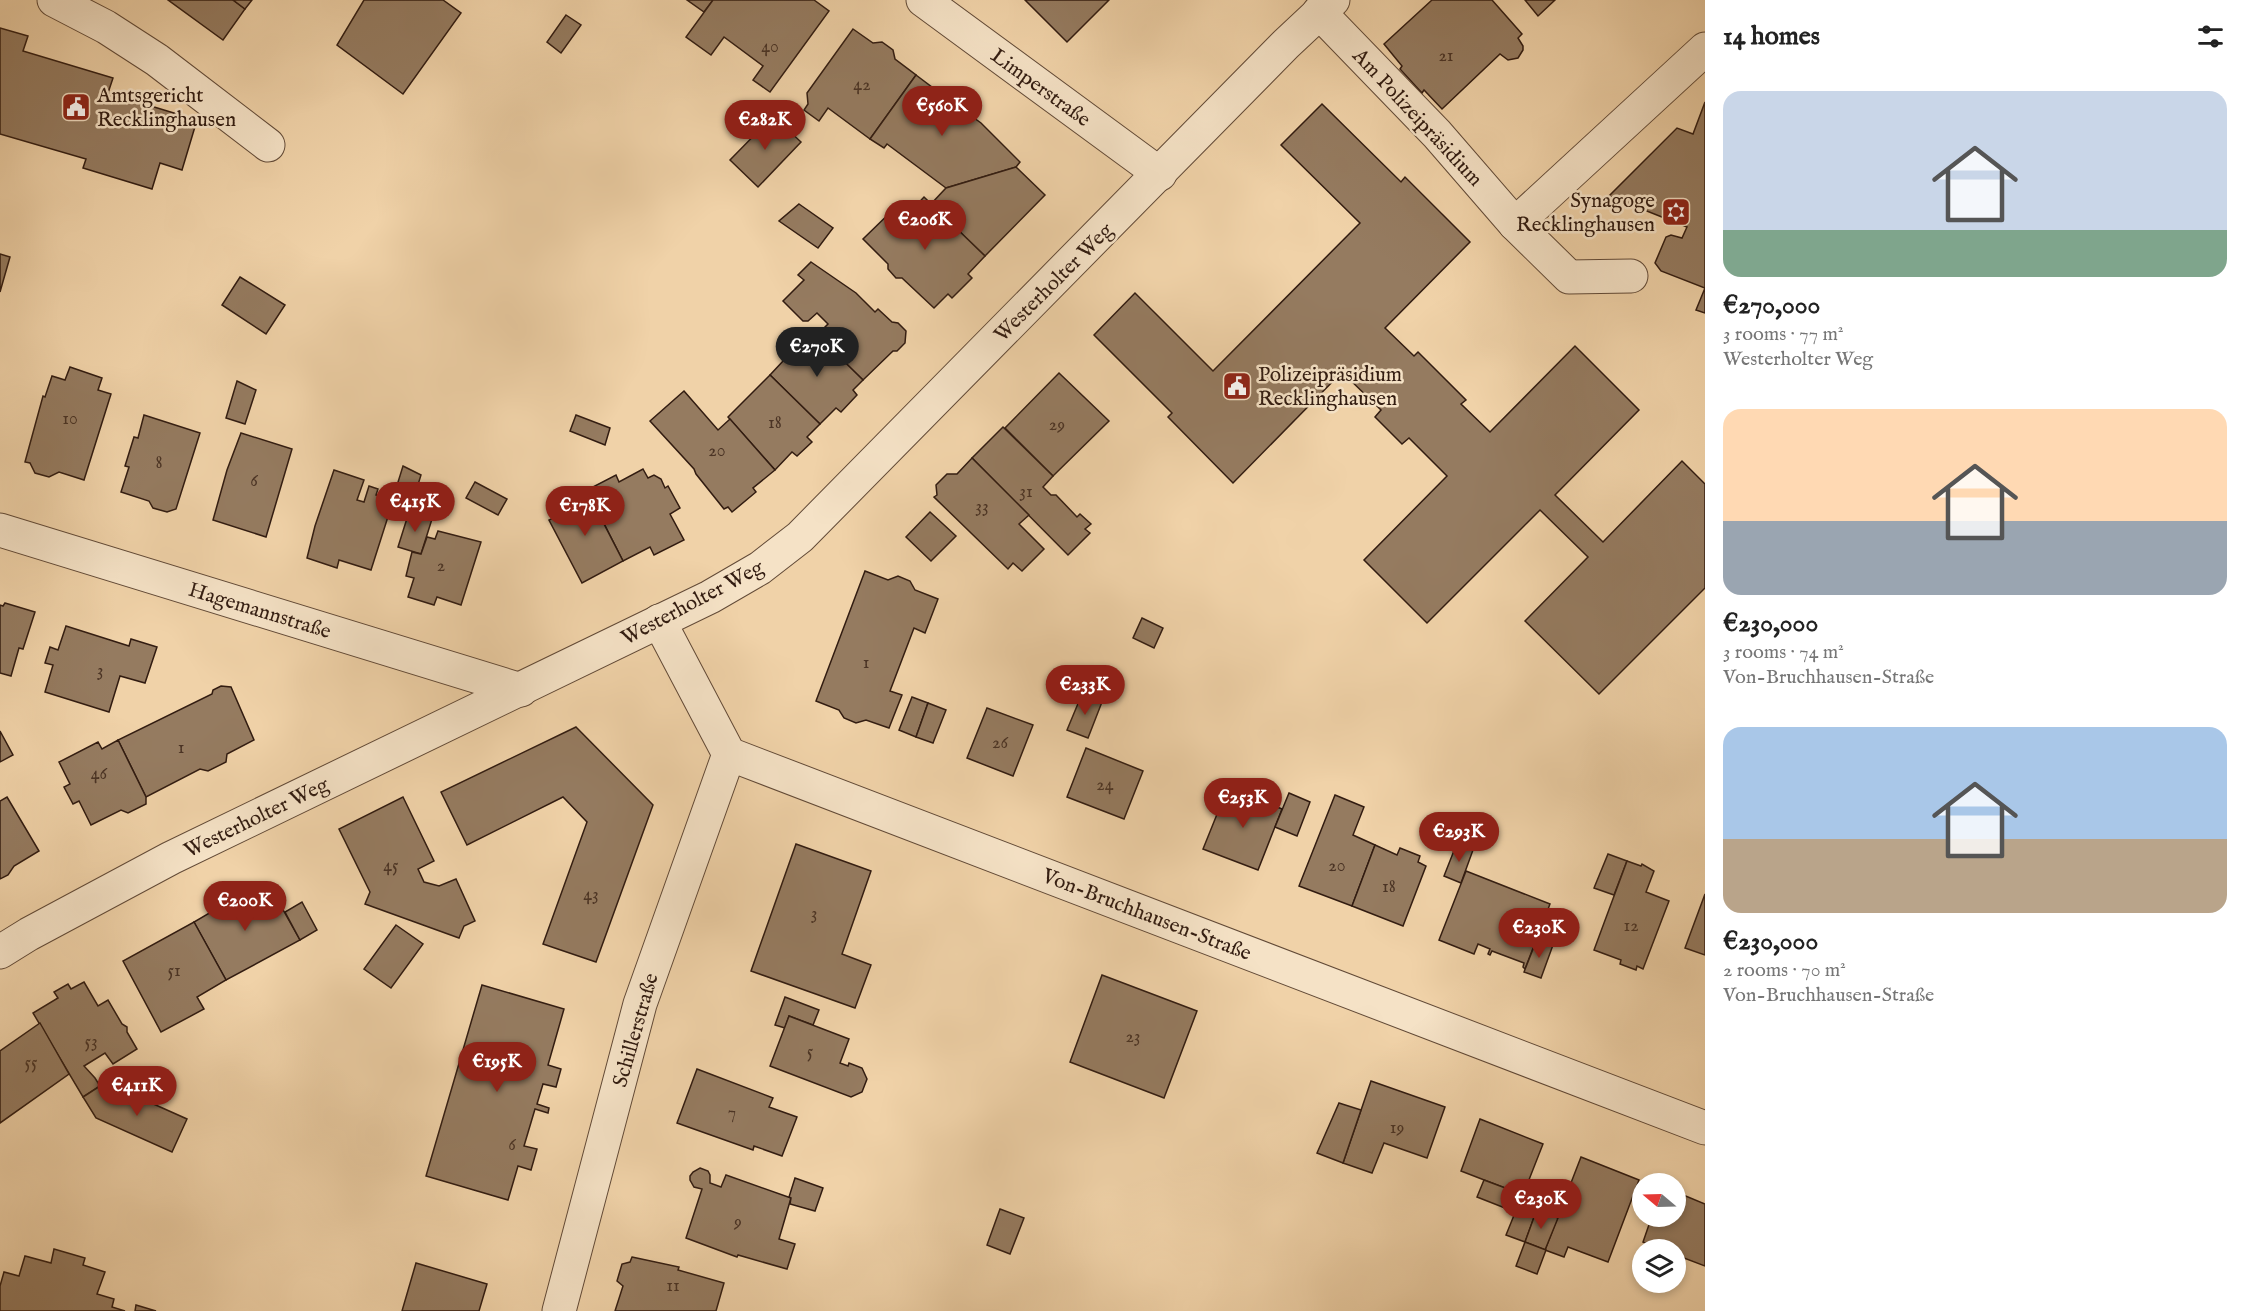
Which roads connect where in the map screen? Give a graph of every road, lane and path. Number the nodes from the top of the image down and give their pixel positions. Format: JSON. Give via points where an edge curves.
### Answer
{"nodes":[{"id":1,"x":54,"y":0,"type":"edge"},
{"id":2,"x":923,"y":0,"type":"edge"},
{"id":3,"x":1326,"y":6,"type":"edge"},
{"id":4,"x":1705,"y":49,"type":"edge"},
{"id":5,"x":268,"y":145,"type":"dead end"},
{"id":6,"x":1160,"y":174,"type":"junction"},
{"id":7,"x":1515,"y":224,"type":"junction"},
{"id":8,"x":1631,"y":276,"type":"dead end"},
{"id":9,"x":0,"y":530,"type":"edge"},
{"id":10,"x":659,"y":621,"type":"junction"},
{"id":11,"x":521,"y":690,"type":"junction"},
{"id":12,"x":729,"y":754,"type":"junction"},
{"id":13,"x":0,"y":952,"type":"edge"},
{"id":14,"x":1705,"y":1128,"type":"edge"},
{"id":15,"x":559,"y":1311,"type":"edge"}],
"edges":[{"from":1,"to":5,"type":"street","via":[[157,60]]},
{"from":2,"to":6,"type":"street","name":"Limperstraße"},
{"from":3,"to":6,"type":"street","name":"Westerholter Weg"},
{"from":3,"to":7,"type":"street","name":"Am Polizeipräsidium"},
{"from":4,"to":7,"type":"street"},
{"from":6,"to":10,"type":"street","name":"Westerholter Weg","via":[[800,537],[760,568]]},
{"from":7,"to":8,"type":"street","name":"Am Polizeipräsidium","via":[[1569,277]]},
{"from":9,"to":11,"type":"street","name":"Hagemannstraße"},
{"from":10,"to":11,"type":"street","name":"Westerholter Weg"},
{"from":10,"to":12,"type":"street"},
{"from":11,"to":13,"type":"street","name":"Westerholter Weg","via":[[127,880]]},
{"from":12,"to":14,"type":"street","name":"Von-Bruchhausen-Straße"},
{"from":12,"to":15,"type":"street","name":"Schillerstraße","via":[[640,1004]]}]}
